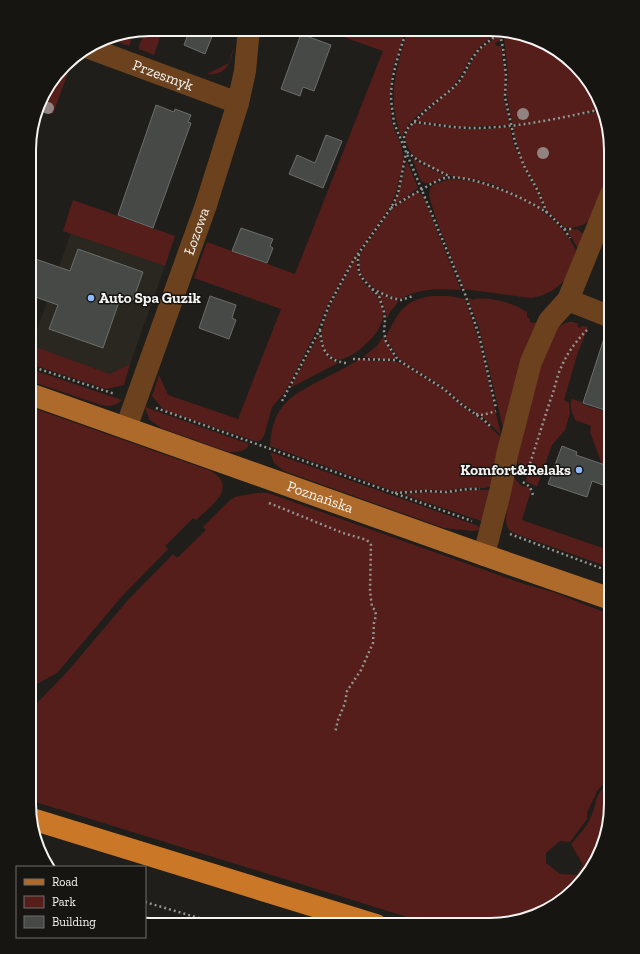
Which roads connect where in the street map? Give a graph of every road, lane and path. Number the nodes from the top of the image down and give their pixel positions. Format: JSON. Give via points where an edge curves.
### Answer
{"nodes":[{"id":1,"x":248,"y":36,"type":"edge"},
{"id":2,"x":405,"y":36,"type":"edge"},
{"id":3,"x":496,"y":36,"type":"edge"},
{"id":4,"x":500,"y":37,"type":"edge"},
{"id":5,"x":95,"y":50,"type":"edge"},
{"id":6,"x":238,"y":103,"type":"junction"},
{"id":7,"x":597,"y":110,"type":"edge"},
{"id":8,"x":414,"y":122,"type":"junction"},
{"id":9,"x":511,"y":126,"type":"junction"},
{"id":10,"x":406,"y":151,"type":"junction"},
{"id":11,"x":450,"y":177,"type":"junction"},
{"id":12,"x":422,"y":188,"type":"junction"},
{"id":13,"x":391,"y":208,"type":"junction"},
{"id":14,"x":604,"y":212,"type":"edge"},
{"id":15,"x":547,"y":213,"type":"junction"},
{"id":16,"x":599,"y":225,"type":"junction"},
{"id":17,"x":360,"y":251,"type":"junction"},
{"id":18,"x":372,"y":289,"type":"junction"},
{"id":19,"x":414,"y":296,"type":"dead end"},
{"id":20,"x":568,"y":300,"type":"junction"},
{"id":21,"x":601,"y":319,"type":"edge"},
{"id":22,"x":320,"y":329,"type":"junction"},
{"id":23,"x":353,"y":359,"type":"dead end"},
{"id":24,"x":398,"y":360,"type":"junction"},
{"id":25,"x":346,"y":363,"type":"dead end"},
{"id":26,"x":36,"y":368,"type":"edge"},
{"id":27,"x":36,"y":396,"type":"edge"},
{"id":28,"x":122,"y":397,"type":"dead end"},
{"id":29,"x":282,"y":401,"type":"dead end"},
{"id":30,"x":153,"y":407,"type":"dead end"},
{"id":31,"x":498,"y":417,"type":"dead end"},
{"id":32,"x":126,"y":428,"type":"junction"},
{"id":33,"x":507,"y":455,"type":"junction"},
{"id":34,"x":523,"y":482,"type":"junction"},
{"id":35,"x":501,"y":488,"type":"junction"},
{"id":36,"x":393,"y":493,"type":"junction"},
{"id":37,"x":533,"y":495,"type":"dead end"},
{"id":38,"x":262,"y":501,"type":"dead end"},
{"id":39,"x":490,"y":527,"type":"junction"},
{"id":40,"x":484,"y":555,"type":"junction"},
{"id":41,"x":604,"y":569,"type":"edge"},
{"id":42,"x":604,"y":597,"type":"edge"},
{"id":43,"x":335,"y":733,"type":"dead end"},
{"id":44,"x":37,"y":821,"type":"edge"},
{"id":45,"x":146,"y":902,"type":"edge"},
{"id":46,"x":198,"y":918,"type":"edge"},
{"id":47,"x":353,"y":918,"type":"edge"}],
"edges":[{"from":1,"to":6,"type":"street","name":"Łozowa","via":[[246,65]]},
{"from":2,"to":10,"type":"path","via":[[391,94],[394,123]]},
{"from":3,"to":8,"type":"path","via":[[479,48],[464,75],[453,88]]},
{"from":4,"to":9,"type":"path","via":[[506,67],[505,98]]},
{"from":5,"to":6,"type":"street","name":"Przesmyk"},
{"from":6,"to":32,"type":"street","name":"Łozowa","via":[[206,205]]},
{"from":7,"to":9,"type":"path","via":[[545,122]]},
{"from":8,"to":9,"type":"path","via":[[462,128]]},
{"from":8,"to":10,"type":"path","via":[[405,132]]},
{"from":9,"to":15,"type":"path","via":[[524,166],[538,190]]},
{"from":10,"to":11,"type":"path"},
{"from":10,"to":12,"type":"path"},
{"from":10,"to":13,"type":"path","via":[[398,194]]},
{"from":11,"to":12,"type":"path"},
{"from":11,"to":15,"type":"path","via":[[490,185]]},
{"from":12,"to":13,"type":"path"},
{"from":12,"to":31,"type":"path","via":[[479,335]]},
{"from":13,"to":17,"type":"path"},
{"from":14,"to":16,"type":"street"},
{"from":15,"to":16,"type":"path","via":[[564,229]]},
{"from":16,"to":20,"type":"street"},
{"from":17,"to":18,"type":"path","via":[[359,273]]},
{"from":17,"to":22,"type":"path","via":[[329,305]]},
{"from":18,"to":19,"type":"path","via":[[401,300]]},
{"from":18,"to":24,"type":"path","via":[[378,296],[384,312],[386,342]]},
{"from":20,"to":21,"type":"street"},
{"from":20,"to":33,"type":"street","via":[[549,320],[531,362]]},
{"from":21,"to":34,"type":"path","via":[[576,342],[559,371]]},
{"from":22,"to":25,"type":"path","via":[[325,352],[333,360]]},
{"from":22,"to":29,"type":"path"},
{"from":23,"to":24,"type":"path"},
{"from":24,"to":33,"type":"path","via":[[444,389],[484,420],[503,437]]},
{"from":26,"to":28,"type":"path"},
{"from":27,"to":32,"type":"main road","name":"Poznańska"},
{"from":30,"to":36,"type":"path"},
{"from":32,"to":40,"type":"main road","name":"Poznańska"},
{"from":33,"to":34,"type":"path"},
{"from":33,"to":35,"type":"street"},
{"from":34,"to":37,"type":"path","via":[[530,487]]},
{"from":35,"to":36,"type":"path"},
{"from":35,"to":39,"type":"street"},
{"from":36,"to":39,"type":"path"},
{"from":38,"to":43,"type":"path","via":[[367,540],[371,545],[370,591],[376,616],[373,643],[364,664],[347,691]]},
{"from":39,"to":40,"type":"street"},
{"from":39,"to":41,"type":"path"},
{"from":40,"to":42,"type":"main road","name":"Poznańska"},
{"from":44,"to":47,"type":"highway"},
{"from":45,"to":46,"type":"path"}]}
